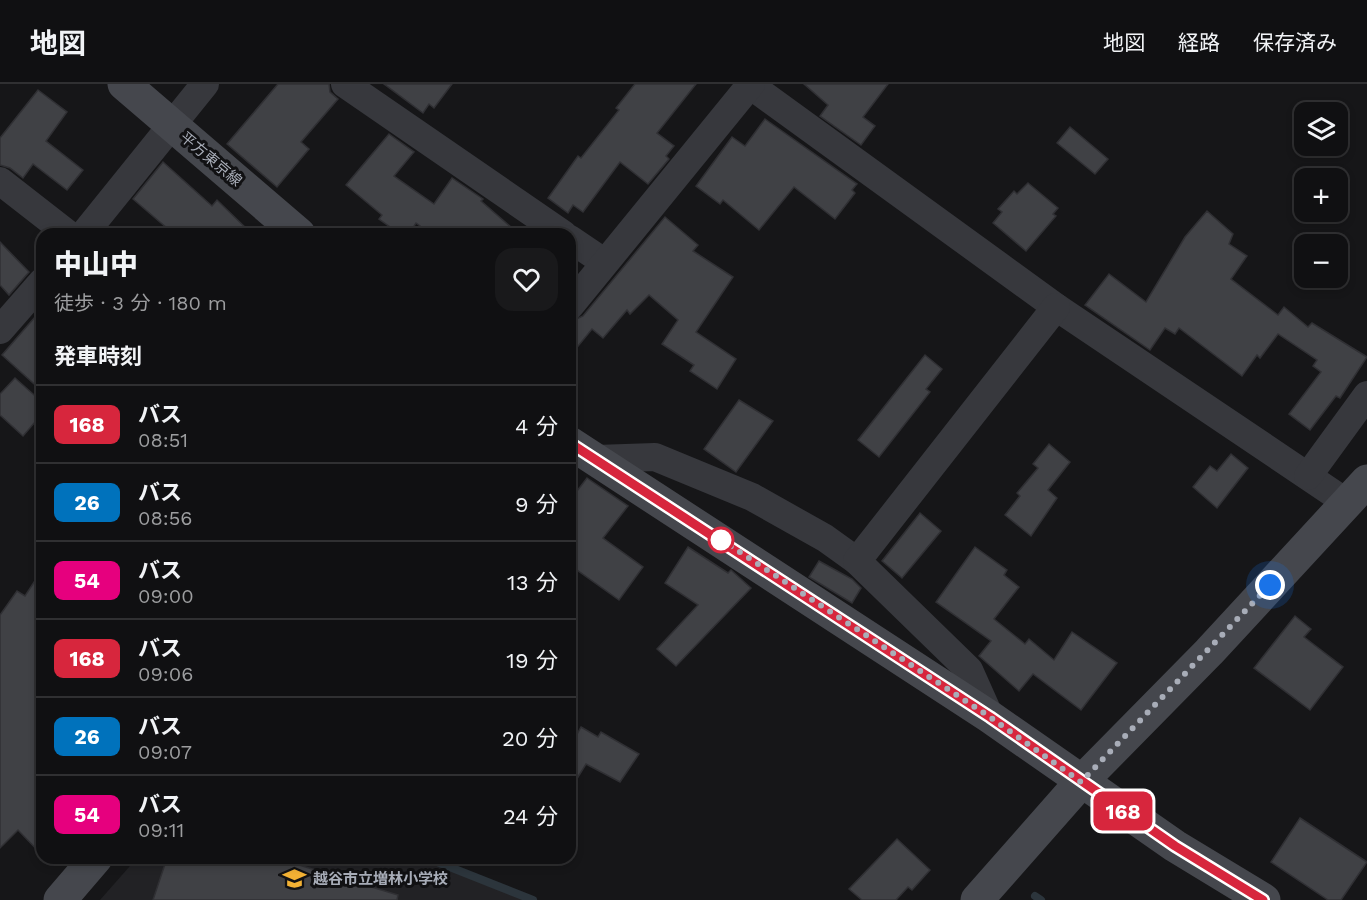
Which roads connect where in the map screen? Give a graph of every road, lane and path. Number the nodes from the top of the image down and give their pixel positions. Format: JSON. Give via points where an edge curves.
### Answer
{"nodes":[{"id":1,"x":124,"y":84,"type":"edge"},
{"id":2,"x":205,"y":84,"type":"edge"},
{"id":3,"x":345,"y":84,"type":"edge"},
{"id":4,"x":751,"y":85,"type":"edge"},
{"id":5,"x":170,"y":124,"type":"junction"},
{"id":6,"x":0,"y":181,"type":"edge"},
{"id":7,"x":60,"y":228,"type":"edge"},
{"id":8,"x":89,"y":228,"type":"edge"},
{"id":9,"x":292,"y":228,"type":"edge"},
{"id":10,"x":554,"y":228,"type":"edge"},
{"id":11,"x":576,"y":243,"type":"edge"},
{"id":12,"x":604,"y":262,"type":"junction"},
{"id":13,"x":36,"y":289,"type":"edge"},
{"id":14,"x":576,"y":298,"type":"edge"},
{"id":15,"x":1056,"y":307,"type":"junction"},
{"id":16,"x":0,"y":330,"type":"edge"},
{"id":17,"x":1367,"y":395,"type":"edge"},
{"id":18,"x":583,"y":451,"type":"edge"},
{"id":19,"x":1308,"y":476,"type":"junction"},
{"id":20,"x":1357,"y":492,"type":"edge"},
{"id":21,"x":857,"y":561,"type":"junction"},
{"id":22,"x":990,"y":717,"type":"junction"},
{"id":23,"x":1081,"y":782,"type":"junction"},
{"id":24,"x":91,"y":864,"type":"edge"},
{"id":25,"x":60,"y":900,"type":"edge"},
{"id":26,"x":977,"y":900,"type":"edge"},
{"id":27,"x":1263,"y":900,"type":"edge"}],
"edges":[{"from":1,"to":5,"type":"main road","name":"平方東京線"},
{"from":2,"to":5,"type":"street"},
{"from":3,"to":10,"type":"street"},
{"from":4,"to":12,"type":"street"},
{"from":4,"to":15,"type":"street"},
{"from":5,"to":8,"type":"street"},
{"from":5,"to":9,"type":"main road","name":"平方東京線"},
{"from":6,"to":7,"type":"street"},
{"from":11,"to":12,"type":"street"},
{"from":12,"to":14,"type":"street"},
{"from":13,"to":16,"type":"street"},
{"from":15,"to":19,"type":"street"},
{"from":15,"to":21,"type":"street"},
{"from":17,"to":19,"type":"street"},
{"from":18,"to":21,"type":"street","via":[[655,457],[752,497]]},
{"from":18,"to":22,"type":"main road"},
{"from":19,"to":20,"type":"street"},
{"from":20,"to":23,"type":"main road","via":[[1209,652]]},
{"from":21,"to":22,"type":"street","via":[[969,670]]},
{"from":22,"to":23,"type":"main road"},
{"from":23,"to":26,"type":"main road"},
{"from":23,"to":27,"type":"main road"},
{"from":24,"to":25,"type":"main road"}]}
